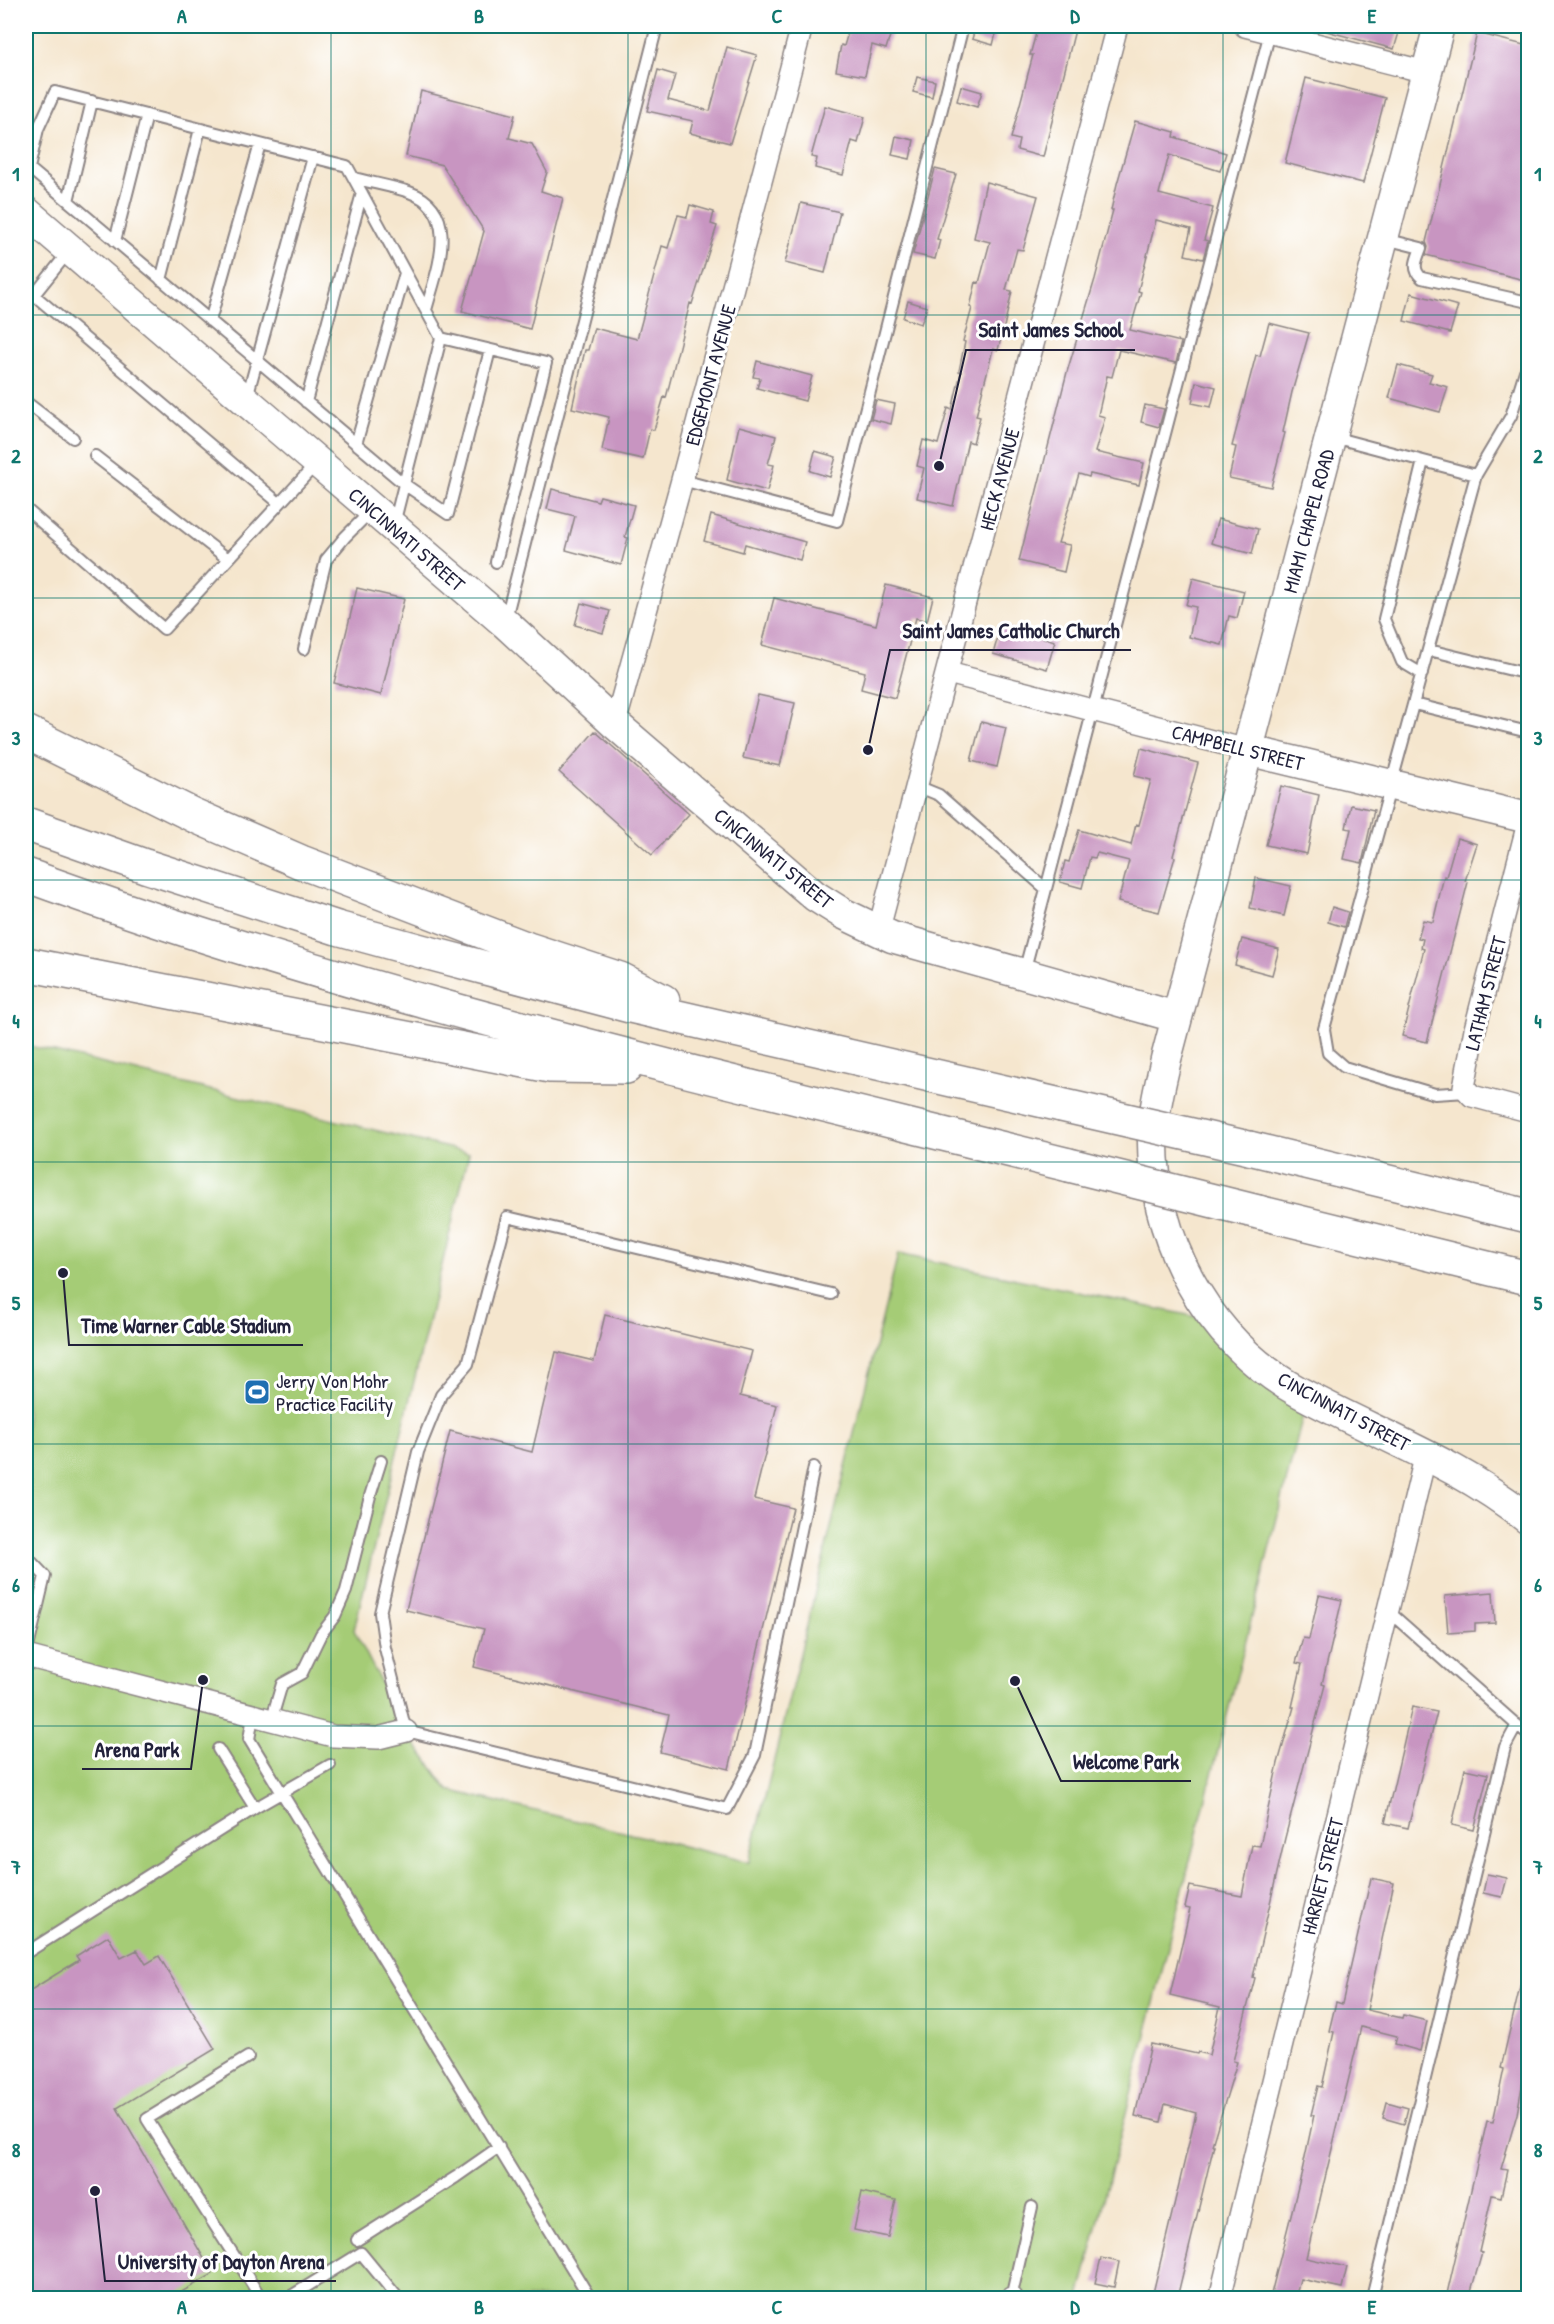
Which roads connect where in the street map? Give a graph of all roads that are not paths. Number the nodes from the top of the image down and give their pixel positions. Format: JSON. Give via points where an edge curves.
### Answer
{"nodes":[{"id":1,"x":657,"y":26,"type":"edge"},
{"id":2,"x":802,"y":26,"type":"edge"},
{"id":3,"x":963,"y":26,"type":"edge"},
{"id":4,"x":1117,"y":26,"type":"edge"},
{"id":5,"x":1245,"y":26,"type":"edge"},
{"id":6,"x":1439,"y":26,"type":"edge"},
{"id":7,"x":1270,"y":32,"type":"junction"},
{"id":8,"x":1426,"y":72,"type":"junction"},
{"id":9,"x":92,"y":101,"type":"junction"},
{"id":10,"x":147,"y":115,"type":"junction"},
{"id":11,"x":200,"y":129,"type":"junction"},
{"id":12,"x":260,"y":144,"type":"junction"},
{"id":13,"x":313,"y":157,"type":"junction"},
{"id":14,"x":354,"y":178,"type":"junction"},
{"id":15,"x":362,"y":193,"type":"junction"},
{"id":16,"x":68,"y":201,"type":"junction"},
{"id":17,"x":26,"y":212,"type":"edge"},
{"id":18,"x":1382,"y":239,"type":"junction"},
{"id":19,"x":115,"y":241,"type":"junction"},
{"id":20,"x":70,"y":250,"type":"junction"},
{"id":21,"x":405,"y":273,"type":"junction"},
{"id":22,"x":161,"y":279,"type":"junction"},
{"id":23,"x":34,"y":295,"type":"junction"},
{"id":24,"x":1528,"y":302,"type":"edge"},
{"id":25,"x":26,"y":303,"type":"edge"},
{"id":26,"x":426,"y":310,"type":"junction"},
{"id":27,"x":210,"y":321,"type":"junction"},
{"id":28,"x":441,"y":338,"type":"junction"},
{"id":29,"x":490,"y":350,"type":"junction"},
{"id":30,"x":257,"y":361,"type":"junction"},
{"id":31,"x":1528,"y":372,"type":"edge"},
{"id":32,"x":26,"y":402,"type":"edge"},
{"id":33,"x":246,"y":402,"type":"junction"},
{"id":34,"x":306,"y":402,"type":"junction"},
{"id":35,"x":1330,"y":436,"type":"junction"},
{"id":36,"x":73,"y":438,"type":"dead end"},
{"id":37,"x":356,"y":444,"type":"junction"},
{"id":38,"x":95,"y":456,"type":"dead end"},
{"id":39,"x":1423,"y":461,"type":"junction"},
{"id":40,"x":317,"y":462,"type":"junction"},
{"id":41,"x":1476,"y":475,"type":"junction"},
{"id":42,"x":682,"y":480,"type":"junction"},
{"id":43,"x":404,"y":484,"type":"junction"},
{"id":44,"x":279,"y":503,"type":"junction"},
{"id":45,"x":26,"y":509,"type":"edge"},
{"id":46,"x":383,"y":518,"type":"junction"},
{"id":47,"x":228,"y":558,"type":"junction"},
{"id":48,"x":496,"y":562,"type":"dead end"},
{"id":49,"x":505,"y":623,"type":"junction"},
{"id":50,"x":304,"y":649,"type":"dead end"},
{"id":51,"x":1429,"y":650,"type":"junction"},
{"id":52,"x":948,"y":673,"type":"junction"},
{"id":53,"x":1422,"y":674,"type":"junction"},
{"id":54,"x":1528,"y":674,"type":"edge"},
{"id":55,"x":1414,"y":704,"type":"junction"},
{"id":56,"x":1093,"y":710,"type":"junction"},
{"id":57,"x":615,"y":724,"type":"junction"},
{"id":58,"x":26,"y":732,"type":"edge"},
{"id":59,"x":1528,"y":732,"type":"edge"},
{"id":60,"x":1247,"y":750,"type":"junction"},
{"id":61,"x":1390,"y":784,"type":"junction"},
{"id":62,"x":917,"y":786,"type":"junction"},
{"id":63,"x":1528,"y":818,"type":"edge"},
{"id":64,"x":1528,"y":823,"type":"edge"},
{"id":65,"x":26,"y":824,"type":"edge"},
{"id":66,"x":26,"y":875,"type":"edge"},
{"id":67,"x":1046,"y":889,"type":"junction"},
{"id":68,"x":878,"y":932,"type":"junction"},
{"id":69,"x":26,"y":964,"type":"edge"},
{"id":70,"x":1024,"y":974,"type":"junction"},
{"id":71,"x":1176,"y":1017,"type":"junction"},
{"id":72,"x":705,"y":1022,"type":"junction"},
{"id":73,"x":682,"y":1068,"type":"junction"},
{"id":74,"x":1467,"y":1092,"type":"junction"},
{"id":75,"x":1528,"y":1111,"type":"edge"},
{"id":76,"x":1528,"y":1216,"type":"edge"},
{"id":77,"x":1528,"y":1278,"type":"edge"},
{"id":78,"x":831,"y":1294,"type":"dead end"},
{"id":79,"x":1426,"y":1454,"type":"junction"},
{"id":80,"x":381,"y":1461,"type":"dead end"},
{"id":81,"x":814,"y":1467,"type":"dead end"},
{"id":82,"x":1528,"y":1520,"type":"edge"},
{"id":83,"x":26,"y":1556,"type":"edge"},
{"id":84,"x":1386,"y":1610,"type":"junction"},
{"id":85,"x":26,"y":1656,"type":"edge"},
{"id":86,"x":262,"y":1719,"type":"junction"},
{"id":87,"x":1517,"y":1725,"type":"junction"},
{"id":88,"x":406,"y":1731,"type":"junction"},
{"id":89,"x":1528,"y":1735,"type":"edge"},
{"id":90,"x":218,"y":1749,"type":"dead end"},
{"id":91,"x":330,"y":1765,"type":"dead end"},
{"id":92,"x":281,"y":1793,"type":"junction"},
{"id":93,"x":255,"y":1808,"type":"junction"},
{"id":94,"x":26,"y":1953,"type":"edge"},
{"id":95,"x":248,"y":2057,"type":"dead end"},
{"id":96,"x":499,"y":2147,"type":"junction"},
{"id":97,"x":1032,"y":2207,"type":"dead end"},
{"id":98,"x":357,"y":2240,"type":"dead end"},
{"id":99,"x":261,"y":2298,"type":"edge"},
{"id":100,"x":288,"y":2298,"type":"edge"},
{"id":101,"x":398,"y":2298,"type":"edge"},
{"id":102,"x":590,"y":2298,"type":"edge"},
{"id":103,"x":1011,"y":2298,"type":"edge"},
{"id":104,"x":1220,"y":2298,"type":"edge"},
{"id":105,"x":1372,"y":2298,"type":"edge"}],
"edges":[{"from":1,"to":49,"type":"lane"},
{"from":2,"to":42,"type":"street","name":"EDGEMONT AVENUE"},
{"from":3,"to":42,"type":"lane","via":[[837,521]]},
{"from":4,"to":52,"type":"street","name":"HECK AVENUE"},
{"from":5,"to":7,"type":"street"},
{"from":6,"to":8,"type":"street","name":"MIAMI CHAPEL ROAD"},
{"from":7,"to":8,"type":"street"},
{"from":7,"to":56,"type":"lane"},
{"from":8,"to":18,"type":"street","name":"MIAMI CHAPEL ROAD"},
{"from":9,"to":10,"type":"lane"},
{"from":9,"to":16,"type":"lane"},
{"from":9,"to":16,"type":"lane","via":[[55,92],[39,129],[29,168]]},
{"from":10,"to":11,"type":"lane"},
{"from":10,"to":19,"type":"lane"},
{"from":11,"to":12,"type":"lane"},
{"from":11,"to":22,"type":"lane"},
{"from":12,"to":13,"type":"lane"},
{"from":12,"to":27,"type":"lane"},
{"from":13,"to":14,"type":"lane","via":[[347,166]]},
{"from":13,"to":30,"type":"lane"},
{"from":14,"to":15,"type":"lane"},
{"from":14,"to":26,"type":"lane","via":[[421,198],[440,221],[442,252]]},
{"from":15,"to":21,"type":"lane"},
{"from":15,"to":34,"type":"lane"},
{"from":16,"to":19,"type":"lane"},
{"from":17,"to":20,"type":"street","name":"CINCINNATI STREET"},
{"from":18,"to":24,"type":"lane","via":[[1421,248],[1414,268],[1422,278]]},
{"from":18,"to":35,"type":"street","name":"MIAMI CHAPEL ROAD"},
{"from":19,"to":22,"type":"lane"},
{"from":20,"to":23,"type":"lane"},
{"from":20,"to":33,"type":"street","name":"CINCINNATI STREET"},
{"from":21,"to":26,"type":"lane"},
{"from":21,"to":37,"type":"lane"},
{"from":22,"to":27,"type":"lane"},
{"from":23,"to":25,"type":"lane"},
{"from":23,"to":44,"type":"lane"},
{"from":26,"to":28,"type":"lane"},
{"from":27,"to":30,"type":"lane"},
{"from":28,"to":29,"type":"lane"},
{"from":28,"to":43,"type":"lane"},
{"from":29,"to":43,"type":"lane","via":[[448,514]]},
{"from":29,"to":48,"type":"lane","via":[[546,363]]},
{"from":30,"to":33,"type":"lane"},
{"from":30,"to":34,"type":"lane"},
{"from":31,"to":41,"type":"lane","via":[[1525,371],[1511,416]]},
{"from":32,"to":36,"type":"lane"},
{"from":33,"to":40,"type":"street","name":"CINCINNATI STREET"},
{"from":34,"to":37,"type":"lane"},
{"from":35,"to":39,"type":"lane"},
{"from":35,"to":60,"type":"street","name":"MIAMI CHAPEL ROAD"},
{"from":37,"to":43,"type":"lane"},
{"from":38,"to":47,"type":"lane"},
{"from":39,"to":41,"type":"lane"},
{"from":39,"to":53,"type":"lane","via":[[1384,619],[1402,662]]},
{"from":40,"to":44,"type":"lane"},
{"from":40,"to":46,"type":"street","name":"CINCINNATI STREET"},
{"from":41,"to":51,"type":"lane"},
{"from":42,"to":57,"type":"street","name":"EDGEMONT AVENUE"},
{"from":43,"to":46,"type":"lane"},
{"from":44,"to":47,"type":"lane"},
{"from":45,"to":47,"type":"lane","via":[[164,629]]},
{"from":46,"to":49,"type":"street","name":"CINCINNATI STREET"},
{"from":46,"to":50,"type":"lane","via":[[345,537],[326,560]]},
{"from":49,"to":57,"type":"street","name":"CINCINNATI STREET"},
{"from":51,"to":53,"type":"lane"},
{"from":51,"to":54,"type":"lane"},
{"from":52,"to":56,"type":"street","name":"CAMPBELL STREET"},
{"from":52,"to":62,"type":"street","name":"HECK AVENUE"},
{"from":53,"to":55,"type":"lane"},
{"from":55,"to":59,"type":"lane"},
{"from":55,"to":61,"type":"lane"},
{"from":56,"to":60,"type":"street","name":"CAMPBELL STREET"},
{"from":56,"to":67,"type":"lane"},
{"from":57,"to":68,"type":"street","name":"CINCINNATI STREET","via":[[796,880],[842,913]]},
{"from":58,"to":72,"type":"highway","via":[[183,810],[301,862],[528,949],[620,979]]},
{"from":60,"to":61,"type":"street","name":"CAMPBELL STREET"},
{"from":60,"to":71,"type":"street","name":"MIAMI CHAPEL ROAD"},
{"from":61,"to":63,"type":"street","name":"CAMPBELL STREET"},
{"from":61,"to":74,"type":"lane","via":[[1324,1029],[1328,1053],[1344,1067],[1435,1094]]},
{"from":62,"to":67,"type":"lane","via":[[939,795]]},
{"from":62,"to":68,"type":"street","name":"HECK AVENUE"},
{"from":64,"to":74,"type":"street","name":"LATHAM STREET","via":[[1464,1077]]},
{"from":65,"to":72,"type":"highway","via":[[337,928]]},
{"from":66,"to":73,"type":"highway","via":[[169,925],[433,1004]]},
{"from":67,"to":70,"type":"lane"},
{"from":68,"to":70,"type":"street","name":"CINCINNATI STREET"},
{"from":69,"to":73,"type":"highway","via":[[550,1066]]},
{"from":70,"to":71,"type":"street","name":"CINCINNATI STREET"},
{"from":71,"to":79,"type":"street","name":"CINCINNATI STREET","via":[[1153,1130],[1156,1184],[1167,1231],[1199,1298],[1238,1345],[1297,1391]]},
{"from":72,"to":76,"type":"highway","bridge":true},
{"from":73,"to":77,"type":"highway","bridge":true},
{"from":74,"to":75,"type":"street"},
{"from":78,"to":88,"type":"lane","via":[[507,1217],[468,1364],[441,1395],[418,1452],[380,1613],[384,1648]]},
{"from":79,"to":82,"type":"street","name":"CINCINNATI STREET","via":[[1473,1479]]},
{"from":79,"to":84,"type":"street","name":"HARRIET STREET"},
{"from":80,"to":86,"type":"lane","via":[[335,1617],[321,1634],[302,1673],[282,1684]]},
{"from":81,"to":88,"type":"lane","via":[[755,1755],[727,1809]]},
{"from":83,"to":85,"type":"lane","via":[[45,1576]]},
{"from":84,"to":87,"type":"lane"},
{"from":84,"to":104,"type":"street","name":"HARRIET STREET"},
{"from":85,"to":86,"type":"street"},
{"from":86,"to":88,"type":"street","via":[[333,1736],[378,1738]]},
{"from":86,"to":92,"type":"lane","via":[[249,1740]]},
{"from":87,"to":89,"type":"lane"},
{"from":87,"to":105,"type":"lane","via":[[1505,1747]]},
{"from":90,"to":93,"type":"lane"},
{"from":91,"to":92,"type":"lane"},
{"from":92,"to":93,"type":"lane"},
{"from":92,"to":96,"type":"lane"},
{"from":93,"to":94,"type":"lane"},
{"from":95,"to":99,"type":"lane","via":[[147,2119]]},
{"from":96,"to":98,"type":"lane"},
{"from":96,"to":102,"type":"lane"},
{"from":97,"to":103,"type":"lane"},
{"from":100,"to":101,"type":"lane","via":[[361,2253]]}]}
